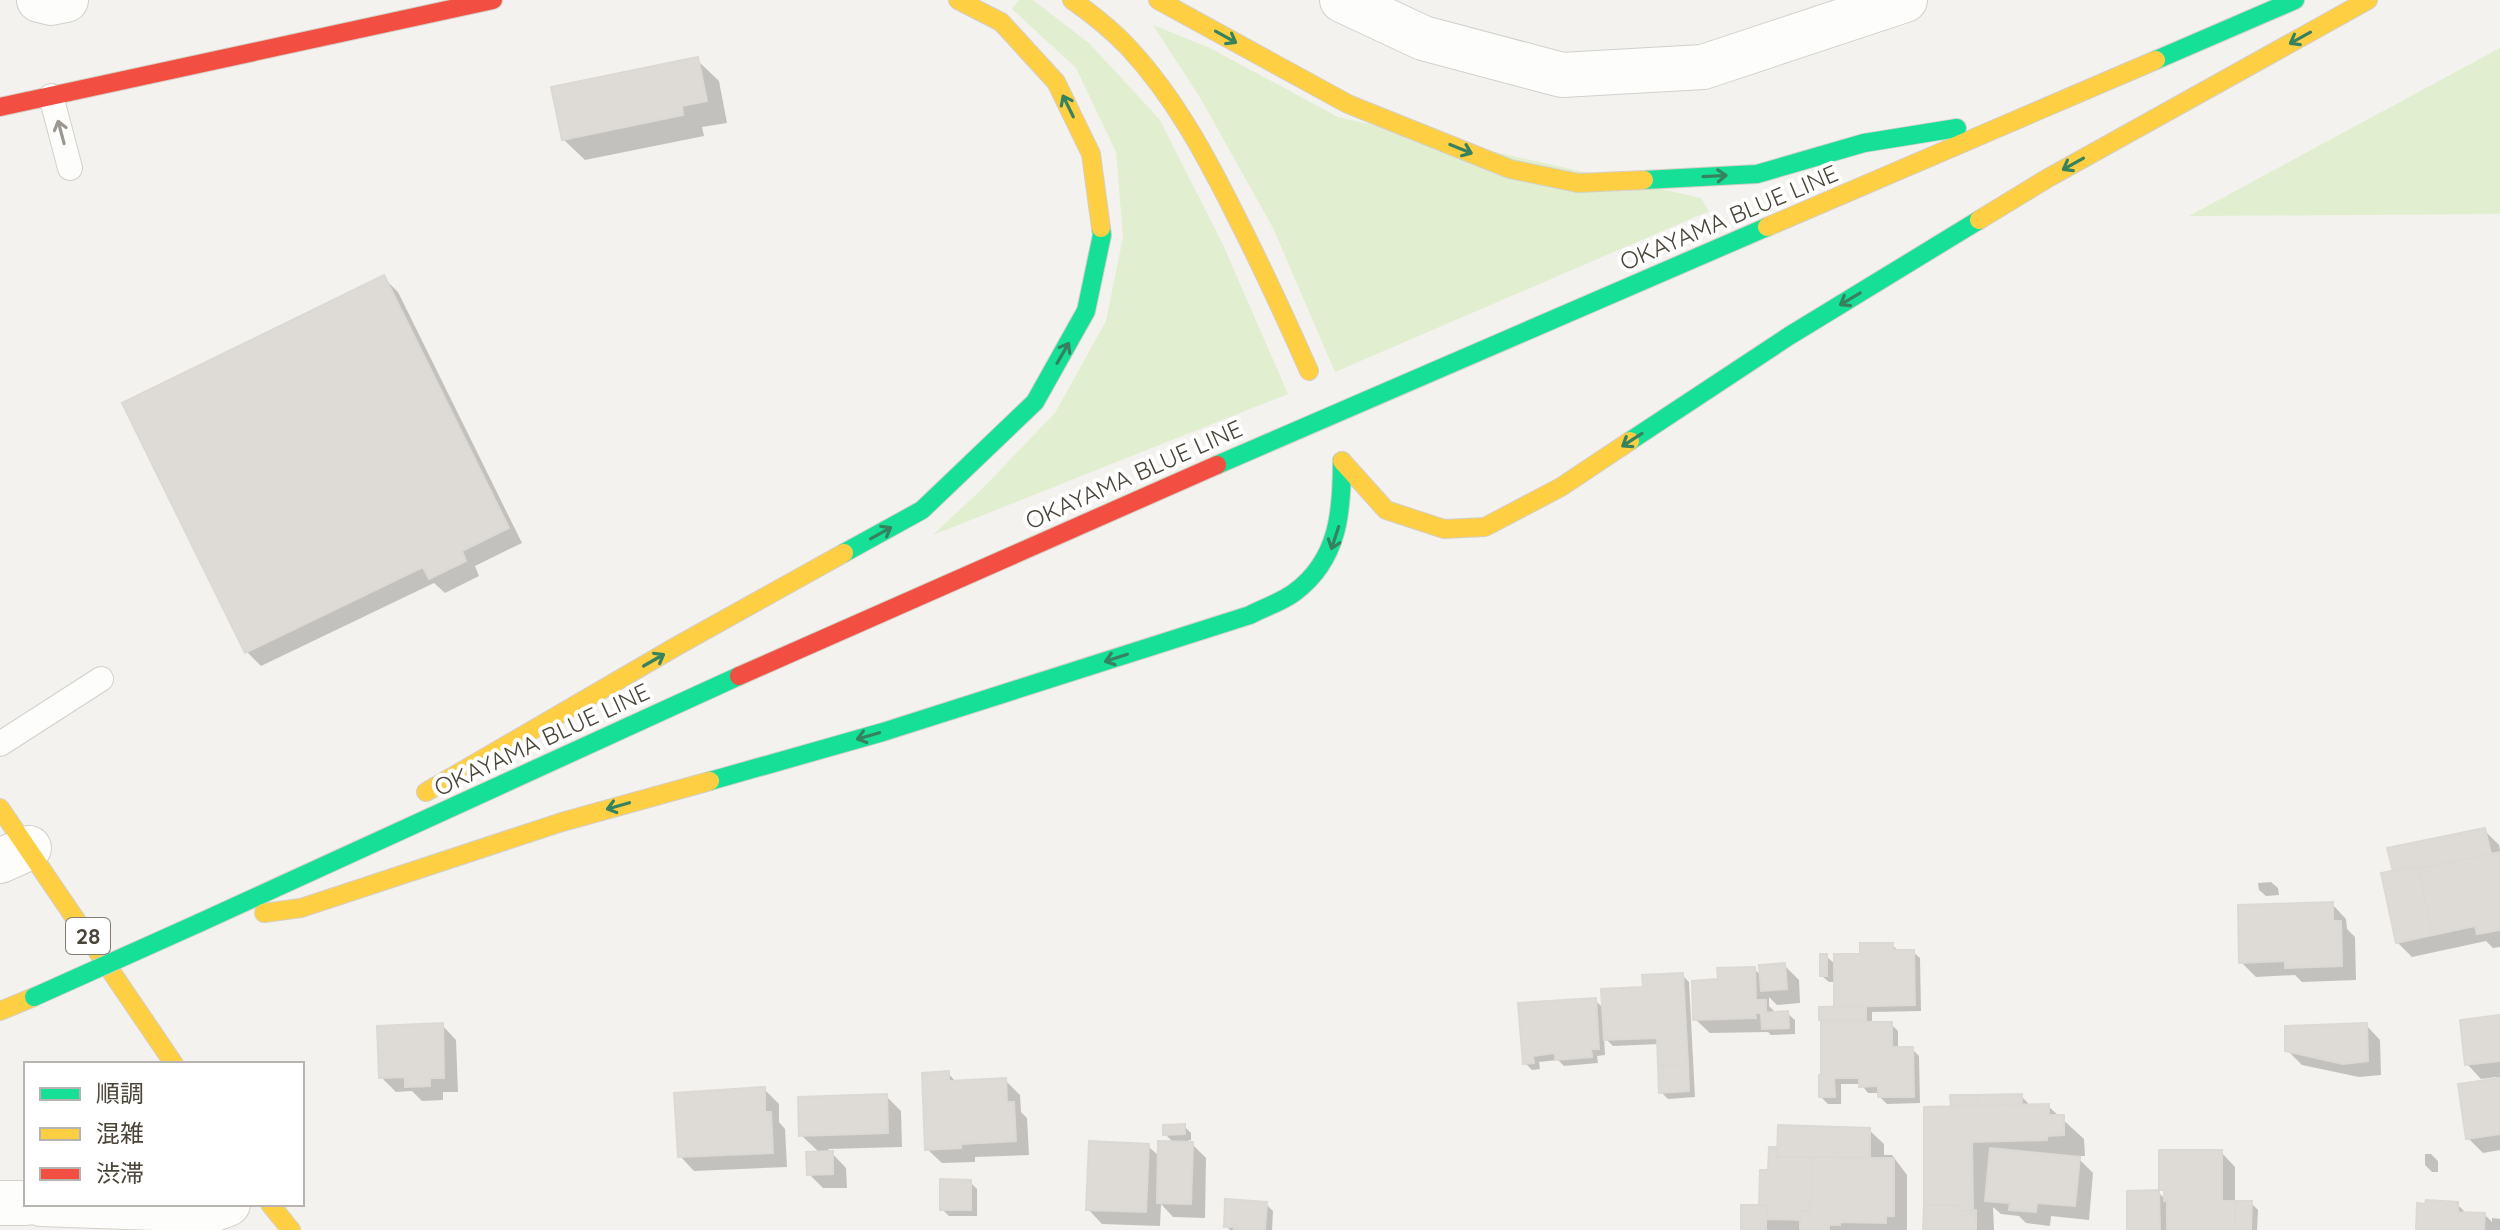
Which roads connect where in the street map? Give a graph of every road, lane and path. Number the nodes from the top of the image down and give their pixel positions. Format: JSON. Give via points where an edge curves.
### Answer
{"nodes":[{"id":1,"x":39,"y":0,"type":"edge"},
{"id":2,"x":66,"y":0,"type":"edge"},
{"id":3,"x":493,"y":0,"type":"edge"},
{"id":4,"x":958,"y":0,"type":"edge"},
{"id":5,"x":1072,"y":0,"type":"edge"},
{"id":6,"x":1158,"y":0,"type":"edge"},
{"id":7,"x":1342,"y":0,"type":"edge"},
{"id":8,"x":1905,"y":0,"type":"edge"},
{"id":9,"x":2295,"y":0,"type":"edge"},
{"id":10,"x":2368,"y":0,"type":"edge"},
{"id":11,"x":51,"y":96,"type":"junction"},
{"id":12,"x":0,"y":107,"type":"edge"},
{"id":13,"x":2023,"y":118,"type":"junction"},
{"id":14,"x":70,"y":168,"type":"dead end"},
{"id":15,"x":1309,"y":371,"type":"dead end"},
{"id":16,"x":101,"y":679,"type":"dead end"},
{"id":17,"x":0,"y":744,"type":"edge"},
{"id":18,"x":404,"y":805,"type":"dead end"},
{"id":19,"x":0,"y":808,"type":"edge"},
{"id":20,"x":363,"y":828,"type":"dead end"},
{"id":21,"x":14,"y":855,"type":"edge"},
{"id":22,"x":199,"y":923,"type":"junction"},
{"id":23,"x":0,"y":1011,"type":"edge"},
{"id":24,"x":172,"y":1062,"type":"edge"},
{"id":25,"x":0,"y":1203,"type":"edge"},
{"id":26,"x":24,"y":1203,"type":"edge"},
{"id":27,"x":98,"y":1206,"type":"edge"},
{"id":28,"x":223,"y":1206,"type":"edge"},
{"id":29,"x":272,"y":1206,"type":"edge"},
{"id":30,"x":291,"y":1230,"type":"edge"}],
"edges":[{"from":1,"to":2,"type":"street"},
{"from":3,"to":11,"type":"main road"},
{"from":18,"to":4,"type":"main road","one_way":true,"via":[[922,510],[1035,402],[1086,311],[1102,235],[1091,154],[1056,82],[1001,22]]},
{"from":5,"to":15,"type":"main road","via":[[1130,46],[1178,109],[1211,165]]},
{"from":6,"to":13,"type":"main road","one_way":true,"via":[[1348,104],[1510,169],[1578,183],[1757,174],[1864,143]]},
{"from":7,"to":8,"type":"street","via":[[1423,38],[1562,75],[1703,67]]},
{"from":9,"to":13,"type":"main road","name":"OKAYAMA BLUE LINE"},
{"from":10,"to":22,"type":"main road","one_way":true,"via":[[2048,178],[1789,336],[1561,487],[1485,527],[1444,529],[1386,510],[1342,461],[1342,517],[1328,560],[1296,591],[1250,615],[883,732],[562,822],[301,908]]},
{"from":11,"to":12,"type":"main road"},
{"from":14,"to":11,"type":"lane","one_way":true},
{"from":13,"to":22,"type":"main road","name":"OKAYAMA BLUE LINE","via":[[825,637]]},
{"from":16,"to":17,"type":"lane"},
{"from":19,"to":21,"type":"main road","number":"28"},
{"from":20,"to":22,"type":"main road"},
{"from":21,"to":24,"type":"main road","number":"28"},
{"from":22,"to":23,"type":"main road","name":"OKAYAMA BLUE LINE","bridge":true},
{"from":25,"to":26,"type":"street"},
{"from":27,"to":28,"type":"street"},
{"from":29,"to":30,"type":"main road"}]}
